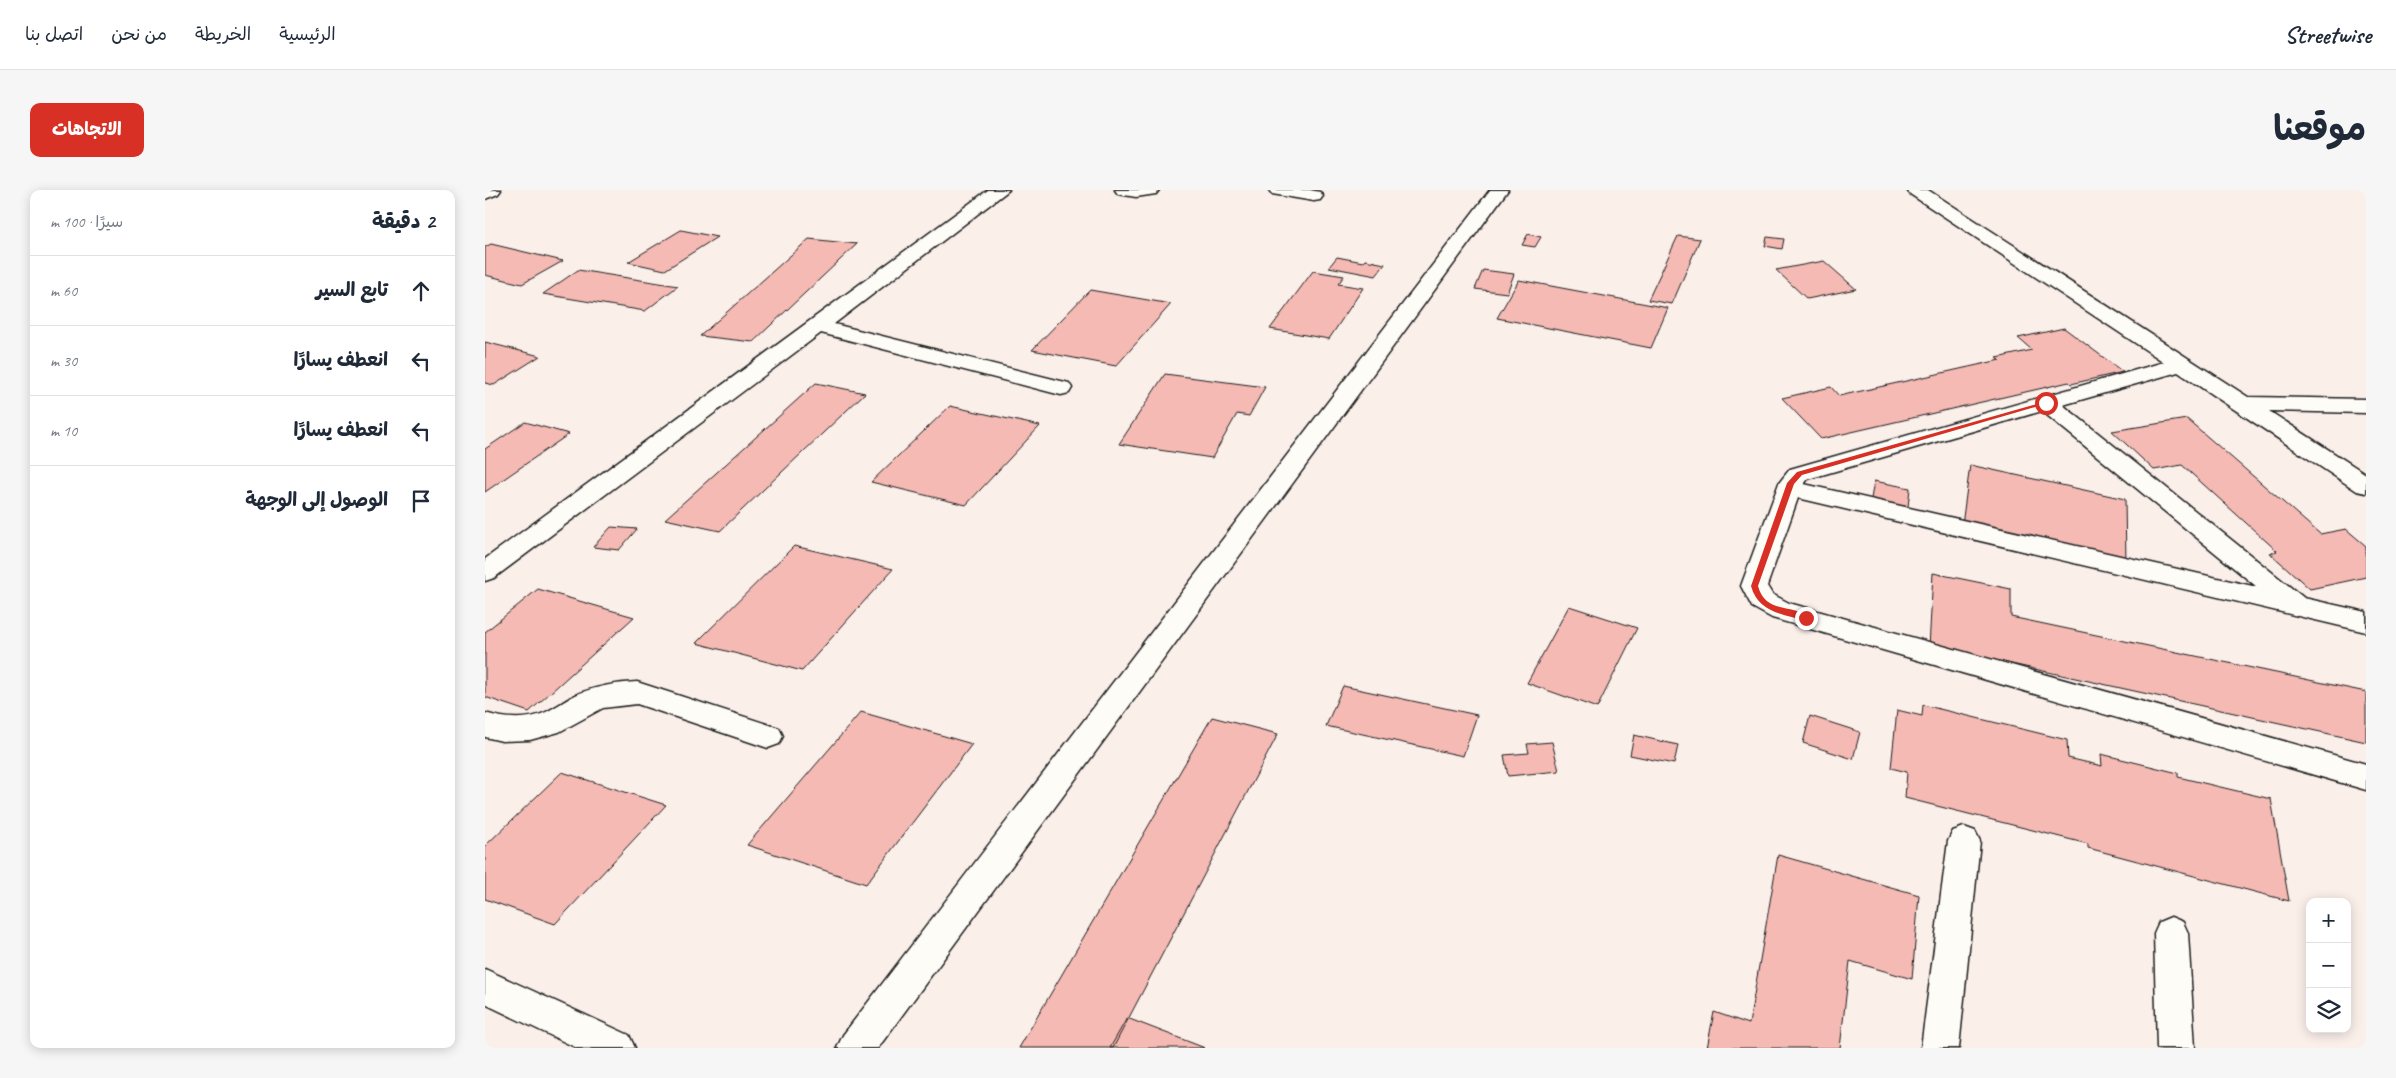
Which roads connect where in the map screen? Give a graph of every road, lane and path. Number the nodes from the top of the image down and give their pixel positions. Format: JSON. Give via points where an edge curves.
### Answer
{"nodes":[{"id":1,"x":492,"y":190,"type":"edge"},
{"id":2,"x":1000,"y":190,"type":"edge"},
{"id":3,"x":1124,"y":190,"type":"edge"},
{"id":4,"x":1150,"y":190,"type":"edge"},
{"id":5,"x":1278,"y":190,"type":"edge"},
{"id":6,"x":1499,"y":190,"type":"edge"},
{"id":7,"x":1916,"y":190,"type":"edge"},
{"id":8,"x":485,"y":194,"type":"edge"},
{"id":9,"x":1313,"y":196,"type":"dead end"},
{"id":10,"x":818,"y":326,"type":"junction"},
{"id":11,"x":2181,"y":364,"type":"junction"},
{"id":12,"x":1061,"y":388,"type":"dead end"},
{"id":13,"x":2046,"y":403,"type":"junction"},
{"id":14,"x":2241,"y":404,"type":"junction"},
{"id":15,"x":2366,"y":406,"type":"edge"},
{"id":16,"x":2366,"y":486,"type":"edge"},
{"id":17,"x":1789,"y":488,"type":"junction"},
{"id":18,"x":485,"y":572,"type":"edge"},
{"id":19,"x":2298,"y":606,"type":"junction"},
{"id":20,"x":2366,"y":622,"type":"edge"},
{"id":21,"x":485,"y":724,"type":"edge"},
{"id":22,"x":768,"y":736,"type":"dead end"},
{"id":23,"x":2366,"y":777,"type":"edge"},
{"id":24,"x":1964,"y":841,"type":"dead end"},
{"id":25,"x":2171,"y":933,"type":"dead end"},
{"id":26,"x":485,"y":986,"type":"edge"},
{"id":27,"x":617,"y":1048,"type":"edge"},
{"id":28,"x":856,"y":1048,"type":"edge"},
{"id":29,"x":1940,"y":1048,"type":"edge"},
{"id":30,"x":2176,"y":1048,"type":"edge"}],
"edges":[{"from":1,"to":8,"type":"street"},
{"from":2,"to":10,"type":"street"},
{"from":3,"to":4,"type":"street"},
{"from":5,"to":9,"type":"street"},
{"from":6,"to":28,"type":"street"},
{"from":7,"to":11,"type":"street"},
{"from":10,"to":12,"type":"street"},
{"from":10,"to":18,"type":"street"},
{"from":11,"to":13,"type":"street"},
{"from":11,"to":14,"type":"street"},
{"from":13,"to":17,"type":"street","via":[[1799,474]]},
{"from":13,"to":19,"type":"street"},
{"from":14,"to":15,"type":"street"},
{"from":14,"to":16,"type":"street"},
{"from":17,"to":19,"type":"street"},
{"from":17,"to":23,"type":"street","via":[[1755,586],[1758,597],[1770,607]]},
{"from":19,"to":20,"type":"street"},
{"from":21,"to":22,"type":"street","via":[[500,730],[526,729],[554,721],[591,701],[616,694],[637,693]]},
{"from":24,"to":29,"type":"street"},
{"from":25,"to":30,"type":"street"},
{"from":26,"to":27,"type":"street"}]}
